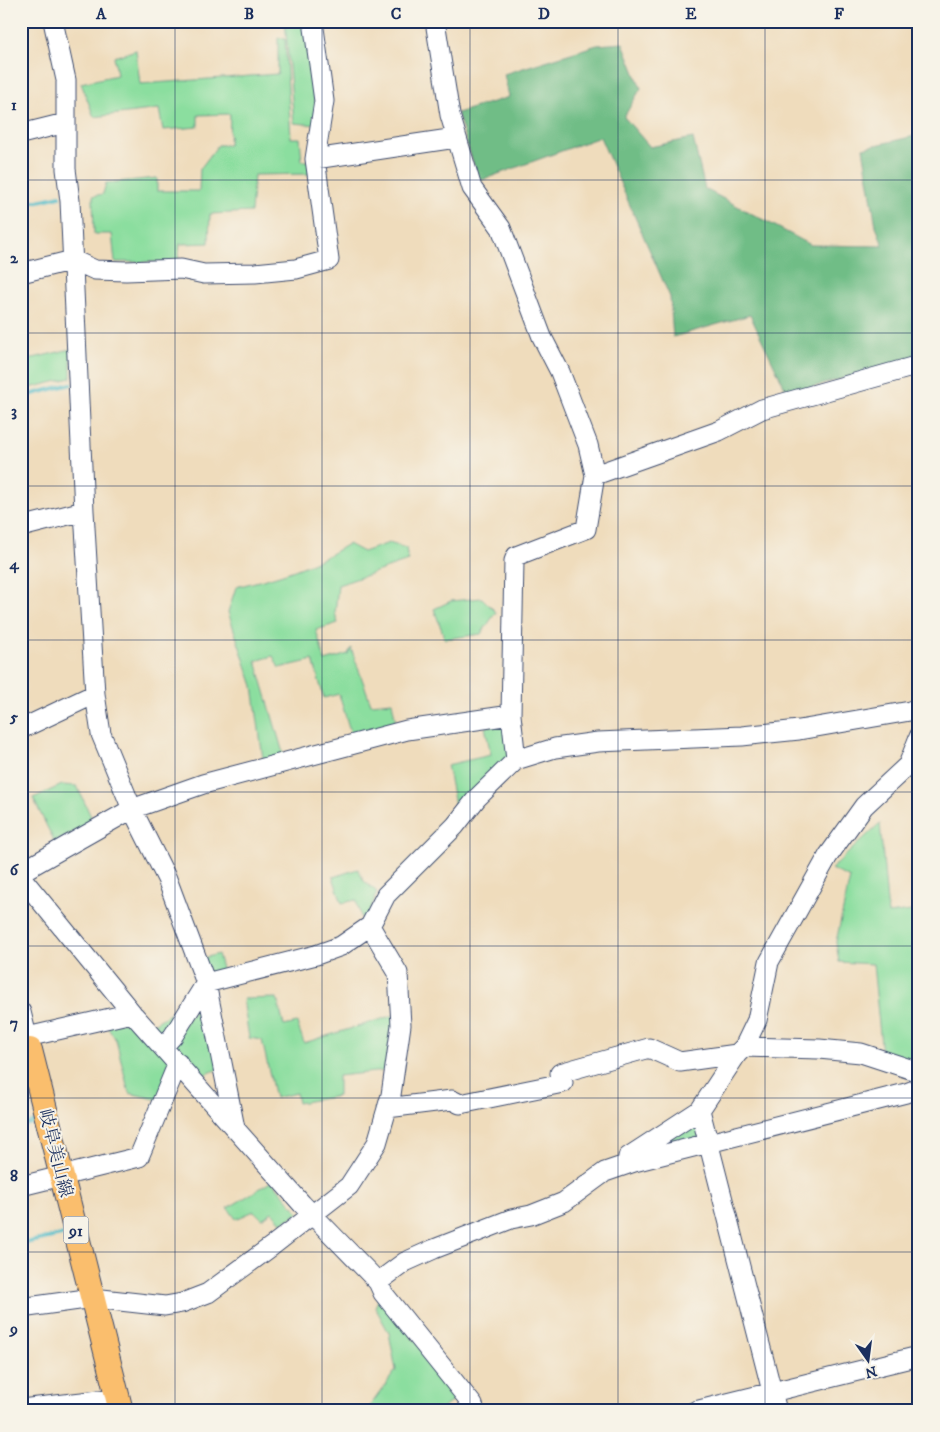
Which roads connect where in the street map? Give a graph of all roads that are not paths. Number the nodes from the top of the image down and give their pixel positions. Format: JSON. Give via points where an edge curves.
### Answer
{"nodes":[{"id":1,"x":54,"y":21,"type":"edge"},
{"id":2,"x":313,"y":21,"type":"edge"},
{"id":3,"x":435,"y":21,"type":"edge"},
{"id":4,"x":65,"y":123,"type":"junction"},
{"id":5,"x":21,"y":134,"type":"edge"},
{"id":6,"x":456,"y":138,"type":"junction"},
{"id":7,"x":315,"y":159,"type":"junction"},
{"id":8,"x":73,"y":260,"type":"junction"},
{"id":9,"x":21,"y":273,"type":"edge"},
{"id":10,"x":919,"y":365,"type":"edge"},
{"id":11,"x":595,"y":475,"type":"junction"},
{"id":12,"x":84,"y":511,"type":"junction"},
{"id":13,"x":21,"y":526,"type":"edge"},
{"id":14,"x":95,"y":694,"type":"junction"},
{"id":15,"x":919,"y":707,"type":"edge"},
{"id":16,"x":511,"y":715,"type":"junction"},
{"id":17,"x":21,"y":729,"type":"edge"},
{"id":18,"x":919,"y":737,"type":"edge"},
{"id":19,"x":516,"y":760,"type":"junction"},
{"id":20,"x":132,"y":809,"type":"junction"},
{"id":21,"x":21,"y":872,"type":"edge"},
{"id":22,"x":21,"y":877,"type":"edge"},
{"id":23,"x":370,"y":926,"type":"junction"},
{"id":24,"x":206,"y":983,"type":"junction"},
{"id":25,"x":21,"y":1012,"type":"edge"},
{"id":26,"x":132,"y":1013,"type":"junction"},
{"id":27,"x":26,"y":1046,"type":"edge"},
{"id":28,"x":164,"y":1046,"type":"junction"},
{"id":29,"x":741,"y":1050,"type":"junction"},
{"id":30,"x":178,"y":1063,"type":"junction"},
{"id":31,"x":919,"y":1072,"type":"edge"},
{"id":32,"x":919,"y":1088,"type":"edge"},
{"id":33,"x":387,"y":1108,"type":"junction"},
{"id":34,"x":700,"y":1110,"type":"junction"},
{"id":35,"x":235,"y":1128,"type":"junction"},
{"id":36,"x":708,"y":1142,"type":"junction"},
{"id":37,"x":604,"y":1172,"type":"junction"},
{"id":38,"x":62,"y":1176,"type":"junction"},
{"id":39,"x":21,"y":1186,"type":"edge"},
{"id":40,"x":313,"y":1216,"type":"junction"},
{"id":41,"x":378,"y":1282,"type":"junction"},
{"id":42,"x":93,"y":1298,"type":"junction"},
{"id":43,"x":21,"y":1308,"type":"edge"},
{"id":44,"x":919,"y":1356,"type":"edge"},
{"id":45,"x":773,"y":1391,"type":"junction"},
{"id":46,"x":119,"y":1404,"type":"edge"},
{"id":47,"x":21,"y":1409,"type":"edge"},
{"id":48,"x":475,"y":1411,"type":"edge"},
{"id":49,"x":695,"y":1411,"type":"edge"},
{"id":50,"x":777,"y":1411,"type":"edge"}],
"edges":[{"from":1,"to":4,"type":"street","via":[[66,80]]},
{"from":2,"to":7,"type":"street","via":[[324,101]]},
{"from":3,"to":6,"type":"street"},
{"from":4,"to":5,"type":"street"},
{"from":4,"to":8,"type":"street"},
{"from":6,"to":7,"type":"street"},
{"from":6,"to":11,"type":"street","via":[[472,188],[501,228],[542,337],[560,372],[588,445]]},
{"from":7,"to":8,"type":"street","via":[[329,260],[296,269],[204,274],[181,269],[95,270]]},
{"from":8,"to":9,"type":"street"},
{"from":8,"to":12,"type":"street"},
{"from":10,"to":11,"type":"street","via":[[762,409],[719,431]]},
{"from":11,"to":16,"type":"street","via":[[586,529],[516,556],[514,561]]},
{"from":12,"to":13,"type":"street"},
{"from":12,"to":14,"type":"street"},
{"from":14,"to":17,"type":"street"},
{"from":14,"to":20,"type":"street","via":[[101,734]]},
{"from":15,"to":19,"type":"street","via":[[809,728],[742,736],[598,742],[555,748]]},
{"from":16,"to":19,"type":"street"},
{"from":16,"to":20,"type":"street","via":[[407,730],[203,784]]},
{"from":18,"to":29,"type":"street","via":[[908,765],[864,806],[824,865],[770,962],[758,1020]]},
{"from":19,"to":23,"type":"street","via":[[386,895]]},
{"from":20,"to":21,"type":"street"},
{"from":20,"to":24,"type":"street","via":[[166,879]]},
{"from":22,"to":26,"type":"street"},
{"from":23,"to":24,"type":"street","via":[[333,949]]},
{"from":23,"to":33,"type":"street","via":[[398,973],[401,1025]]},
{"from":24,"to":28,"type":"street","via":[[174,1036]]},
{"from":24,"to":35,"type":"street"},
{"from":25,"to":27,"type":"street"},
{"from":26,"to":27,"type":"street"},
{"from":26,"to":28,"type":"street"},
{"from":27,"to":38,"type":"main road","name":"岐阜美山線","number":"91"},
{"from":28,"to":30,"type":"street"},
{"from":29,"to":31,"type":"street","via":[[819,1048],[861,1053]]},
{"from":29,"to":33,"type":"street","via":[[680,1062],[649,1048],[560,1073],[563,1083],[460,1104],[452,1100]]},
{"from":29,"to":34,"type":"street"},
{"from":30,"to":35,"type":"street"},
{"from":30,"to":38,"type":"street","via":[[138,1157]]},
{"from":32,"to":36,"type":"street"},
{"from":33,"to":40,"type":"street","via":[[377,1143],[349,1186]]},
{"from":34,"to":36,"type":"street"},
{"from":34,"to":37,"type":"street"},
{"from":35,"to":40,"type":"street"},
{"from":36,"to":37,"type":"street"},
{"from":36,"to":45,"type":"street"},
{"from":37,"to":41,"type":"street","via":[[564,1202],[434,1249],[405,1262]]},
{"from":38,"to":39,"type":"street"},
{"from":38,"to":42,"type":"main road","name":"岐阜美山線","number":"91"},
{"from":40,"to":41,"type":"street"},
{"from":40,"to":42,"type":"street","via":[[208,1293],[182,1303],[165,1306]]},
{"from":41,"to":48,"type":"street","via":[[383,1293]]},
{"from":42,"to":43,"type":"street"},
{"from":42,"to":46,"type":"main road","name":"岐阜美山線","number":"91"},
{"from":44,"to":45,"type":"street"},
{"from":45,"to":49,"type":"street"},
{"from":45,"to":50,"type":"street"},
{"from":46,"to":47,"type":"street"}]}
